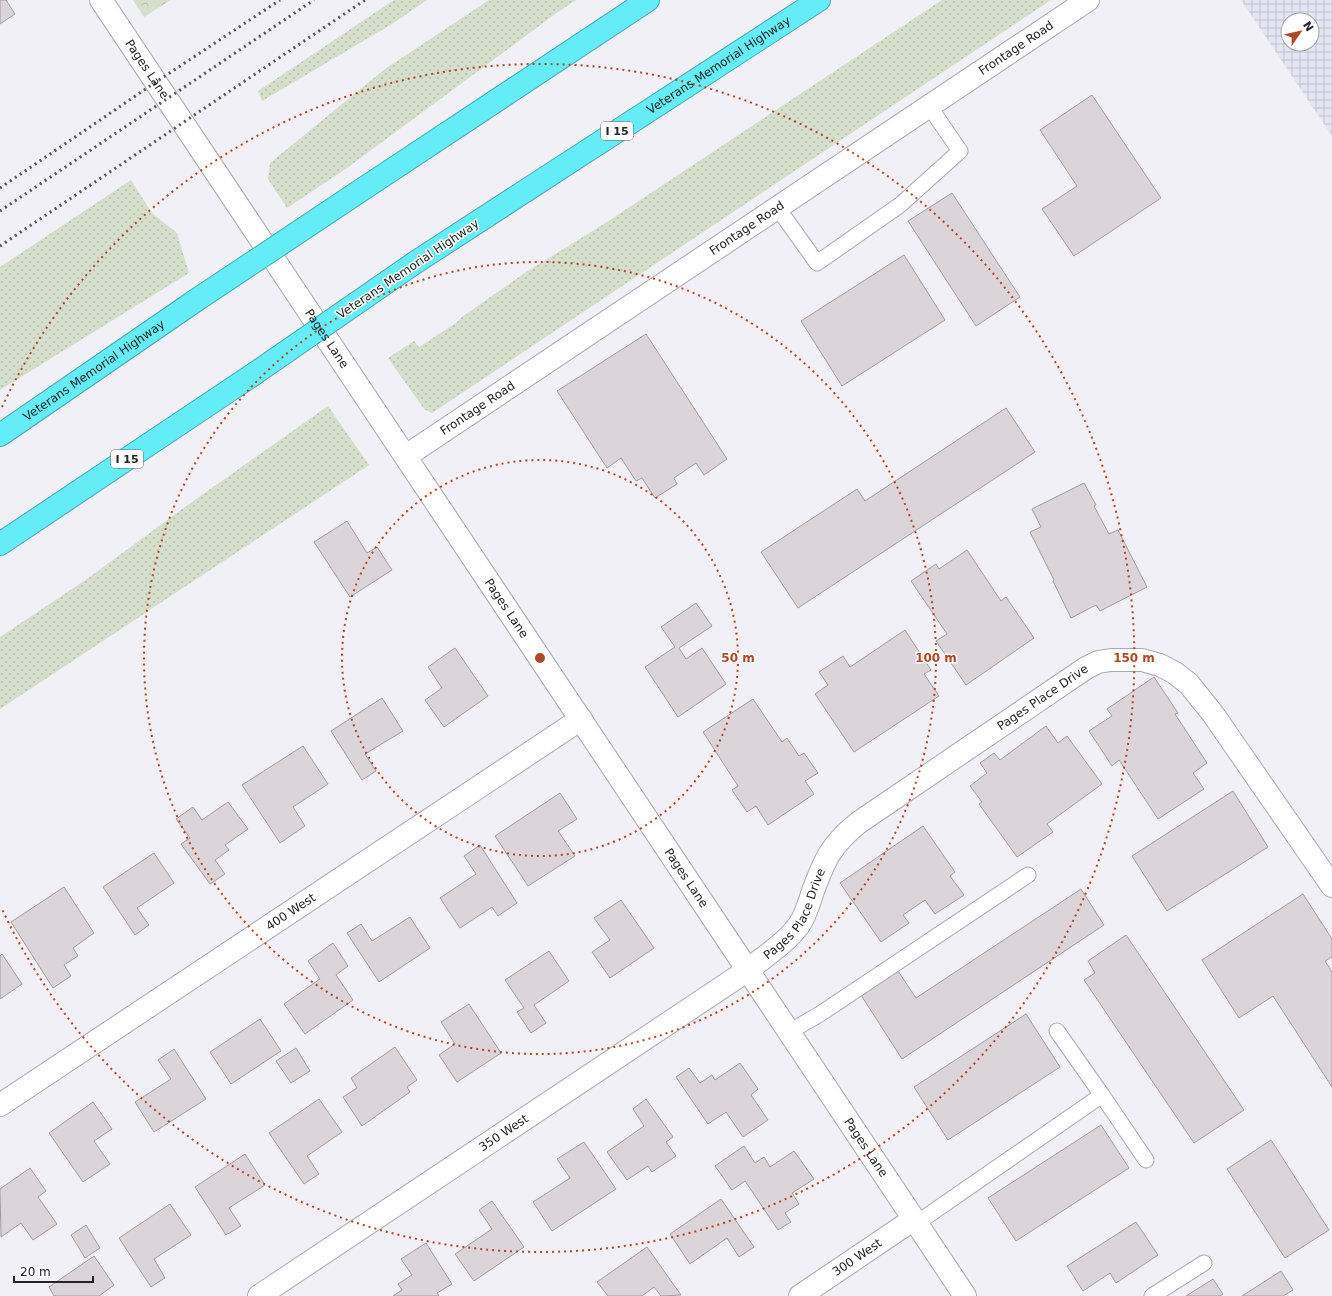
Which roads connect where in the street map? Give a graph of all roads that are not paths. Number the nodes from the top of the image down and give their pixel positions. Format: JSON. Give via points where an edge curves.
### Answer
{"nodes":[{"id":1,"x":101,"y":0,"type":"edge"},
{"id":2,"x":648,"y":0,"type":"edge"},
{"id":3,"x":819,"y":0,"type":"edge"},
{"id":4,"x":1088,"y":0,"type":"edge"},
{"id":5,"x":929,"y":106,"type":"junction"},
{"id":6,"x":777,"y":207,"type":"junction"},
{"id":7,"x":0,"y":435,"type":"edge"},
{"id":8,"x":406,"y":456,"type":"junction"},
{"id":9,"x":0,"y":544,"type":"edge"},
{"id":10,"x":581,"y":719,"type":"junction"},
{"id":11,"x":1028,"y":875,"type":"dead end"},
{"id":12,"x":1332,"y":886,"type":"edge"},
{"id":13,"x":748,"y":970,"type":"junction"},
{"id":14,"x":1057,"y":1031,"type":"dead end"},
{"id":15,"x":789,"y":1032,"type":"junction"},
{"id":16,"x":1102,"y":1095,"type":"junction"},
{"id":17,"x":0,"y":1105,"type":"edge"},
{"id":18,"x":1146,"y":1160,"type":"dead end"},
{"id":19,"x":916,"y":1221,"type":"junction"},
{"id":20,"x":1204,"y":1263,"type":"dead end"},
{"id":21,"x":258,"y":1296,"type":"edge"},
{"id":22,"x":800,"y":1296,"type":"edge"},
{"id":23,"x":965,"y":1296,"type":"edge"},
{"id":24,"x":1152,"y":1296,"type":"edge"}],
"edges":[{"from":1,"to":8,"type":"street","name":"Pages Lane"},
{"from":2,"to":7,"type":"highway","name":"Veterans Memorial Highway","bridge":true,"via":[[195,301]]},
{"from":3,"to":9,"type":"highway","name":"Veterans Memorial Highway","number":"I 15","bridge":true,"via":[[416,262]]},
{"from":4,"to":5,"type":"street","name":"Frontage Road"},
{"from":5,"to":6,"type":"street","name":"Frontage Road"},
{"from":5,"to":6,"type":"lane","via":[[960,151],[900,205],[828,256],[817,263]]},
{"from":6,"to":8,"type":"street","name":"Frontage Road"},
{"from":8,"to":10,"type":"street","name":"Pages Lane"},
{"from":10,"to":13,"type":"street","name":"Pages Lane"},
{"from":10,"to":17,"type":"street","name":"400 West"},
{"from":11,"to":15,"type":"lane"},
{"from":12,"to":13,"type":"street","name":"Pages Place Drive","via":[[1213,714],[1189,684],[1160,665],[1142,660],[1111,660],[1098,662],[1086,668],[844,834],[823,864],[799,925]]},
{"from":13,"to":15,"type":"street","name":"Pages Lane"},
{"from":13,"to":21,"type":"street","name":"350 West"},
{"from":14,"to":16,"type":"lane"},
{"from":15,"to":19,"type":"street","name":"Pages Lane"},
{"from":16,"to":18,"type":"lane"},
{"from":16,"to":19,"type":"lane"},
{"from":19,"to":22,"type":"street","name":"300 West"},
{"from":19,"to":23,"type":"street","name":"Pages Lane"},
{"from":20,"to":24,"type":"lane"}]}
